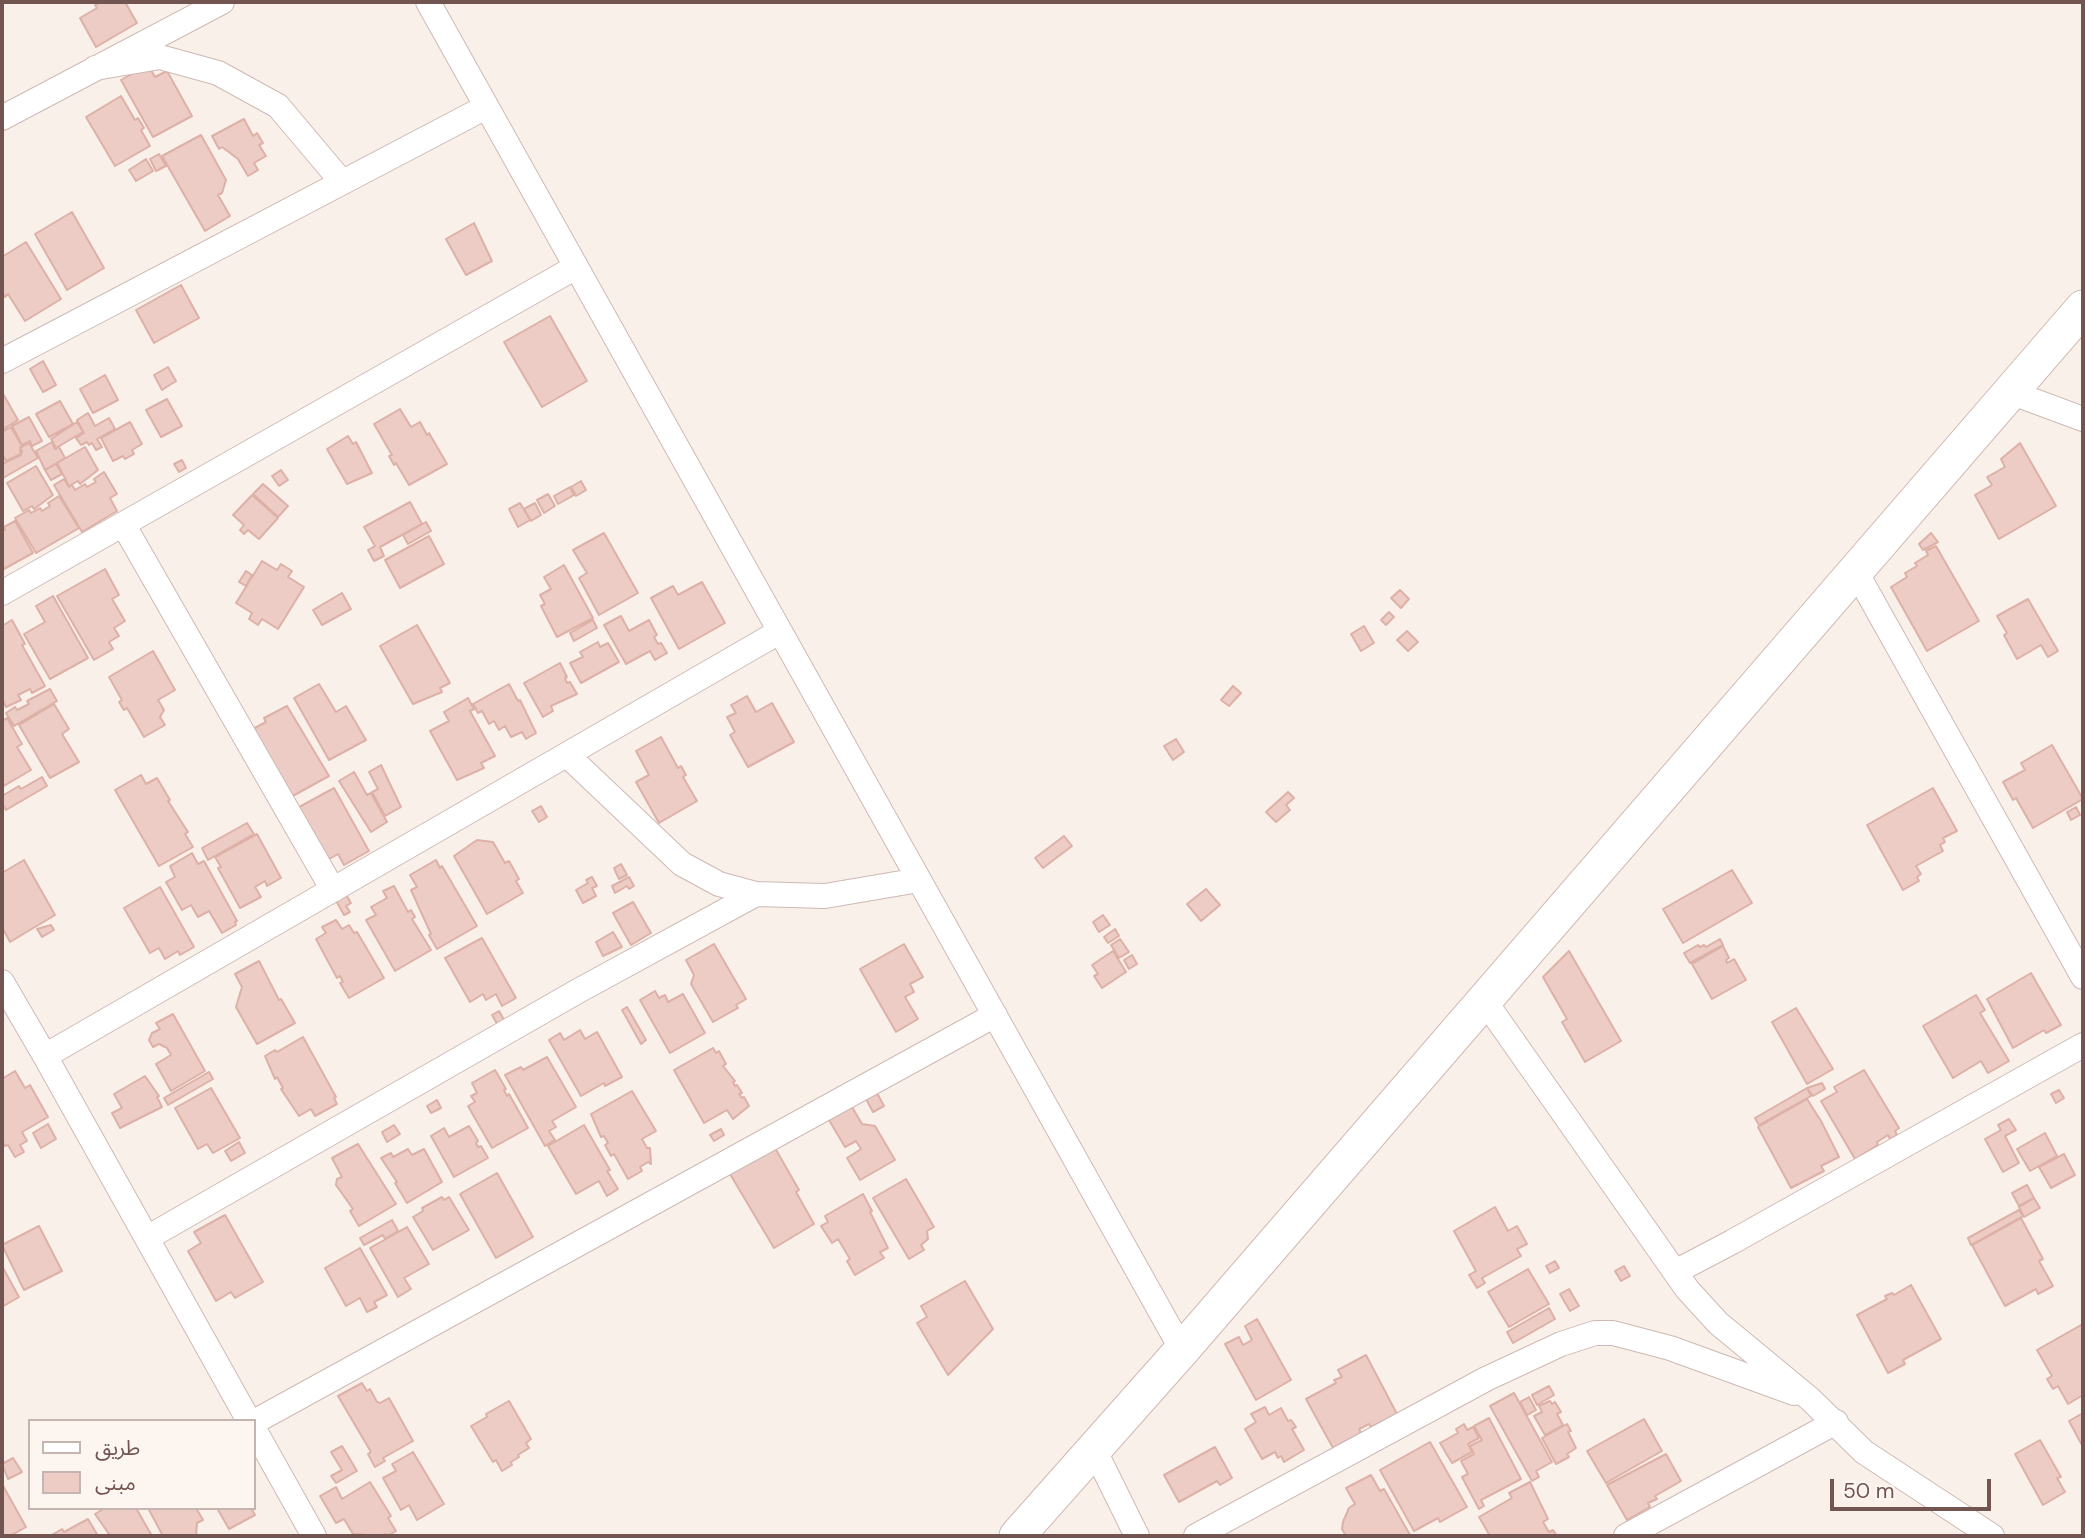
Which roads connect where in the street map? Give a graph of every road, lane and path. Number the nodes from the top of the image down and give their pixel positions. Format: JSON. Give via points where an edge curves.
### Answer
{"nodes":[{"id":1,"x":222,"y":2,"type":"edge"},
{"id":2,"x":428,"y":2,"type":"edge"},
{"id":3,"x":95,"y":68,"type":"junction"},
{"id":4,"x":486,"y":107,"type":"junction"},
{"id":5,"x":2,"y":118,"type":"edge"},
{"id":6,"x":342,"y":182,"type":"junction"},
{"id":7,"x":576,"y":267,"type":"junction"},
{"id":8,"x":2083,"y":308,"type":"edge"},
{"id":9,"x":2,"y":361,"type":"edge"},
{"id":10,"x":2010,"y":392,"type":"junction"},
{"id":11,"x":2083,"y":419,"type":"edge"},
{"id":12,"x":123,"y":524,"type":"junction"},
{"id":13,"x":1855,"y":570,"type":"junction"},
{"id":14,"x":2,"y":593,"type":"edge"},
{"id":15,"x":779,"y":632,"type":"junction"},
{"id":16,"x":567,"y":755,"type":"junction"},
{"id":17,"x":919,"y":880,"type":"junction"},
{"id":18,"x":333,"y":890,"type":"junction"},
{"id":19,"x":757,"y":894,"type":"junction"},
{"id":20,"x":2083,"y":977,"type":"edge"},
{"id":21,"x":2,"y":982,"type":"edge"},
{"id":22,"x":1484,"y":1000,"type":"junction"},
{"id":23,"x":995,"y":1015,"type":"junction"},
{"id":24,"x":2083,"y":1045,"type":"edge"},
{"id":25,"x":46,"y":1056,"type":"junction"},
{"id":26,"x":147,"y":1238,"type":"junction"},
{"id":27,"x":1675,"y":1272,"type":"junction"},
{"id":28,"x":1182,"y":1350,"type":"junction"},
{"id":29,"x":1810,"y":1399,"type":"junction"},
{"id":30,"x":250,"y":1419,"type":"edge"},
{"id":31,"x":255,"y":1419,"type":"edge"},
{"id":32,"x":1836,"y":1422,"type":"junction"},
{"id":33,"x":256,"y":1433,"type":"edge"},
{"id":34,"x":1094,"y":1449,"type":"junction"},
{"id":35,"x":314,"y":1536,"type":"edge"},
{"id":36,"x":1017,"y":1536,"type":"edge"},
{"id":37,"x":1137,"y":1536,"type":"edge"},
{"id":38,"x":1196,"y":1536,"type":"edge"},
{"id":39,"x":1626,"y":1536,"type":"edge"},
{"id":40,"x":1992,"y":1536,"type":"edge"}],
"edges":[{"from":1,"to":3,"type":"street"},
{"from":2,"to":4,"type":"street"},
{"from":3,"to":5,"type":"street"},
{"from":3,"to":6,"type":"street","via":[[160,58],[218,73],[278,106]]},
{"from":4,"to":6,"type":"street"},
{"from":4,"to":7,"type":"street"},
{"from":6,"to":9,"type":"street"},
{"from":7,"to":12,"type":"street"},
{"from":7,"to":15,"type":"street"},
{"from":8,"to":10,"type":"street"},
{"from":10,"to":11,"type":"street"},
{"from":10,"to":13,"type":"street"},
{"from":12,"to":14,"type":"street"},
{"from":12,"to":18,"type":"street"},
{"from":13,"to":20,"type":"street"},
{"from":13,"to":22,"type":"street"},
{"from":15,"to":16,"type":"street"},
{"from":15,"to":17,"type":"street"},
{"from":16,"to":18,"type":"street"},
{"from":16,"to":19,"type":"street","via":[[682,864],[719,884]]},
{"from":17,"to":19,"type":"street","via":[[825,895]]},
{"from":17,"to":23,"type":"street"},
{"from":18,"to":25,"type":"street"},
{"from":19,"to":26,"type":"street"},
{"from":21,"to":25,"type":"street"},
{"from":22,"to":27,"type":"street"},
{"from":22,"to":28,"type":"street"},
{"from":23,"to":28,"type":"street"},
{"from":23,"to":31,"type":"street"},
{"from":24,"to":27,"type":"street"},
{"from":25,"to":26,"type":"street"},
{"from":26,"to":30,"type":"street"},
{"from":27,"to":29,"type":"street","via":[[1718,1323]]},
{"from":28,"to":34,"type":"street"},
{"from":29,"to":32,"type":"street"},
{"from":29,"to":38,"type":"street","via":[[1670,1348],[1595,1332],[1486,1379]]},
{"from":32,"to":39,"type":"street"},
{"from":32,"to":40,"type":"street","via":[[1864,1452]]},
{"from":33,"to":35,"type":"street"},
{"from":34,"to":36,"type":"street"},
{"from":34,"to":37,"type":"street"}]}
